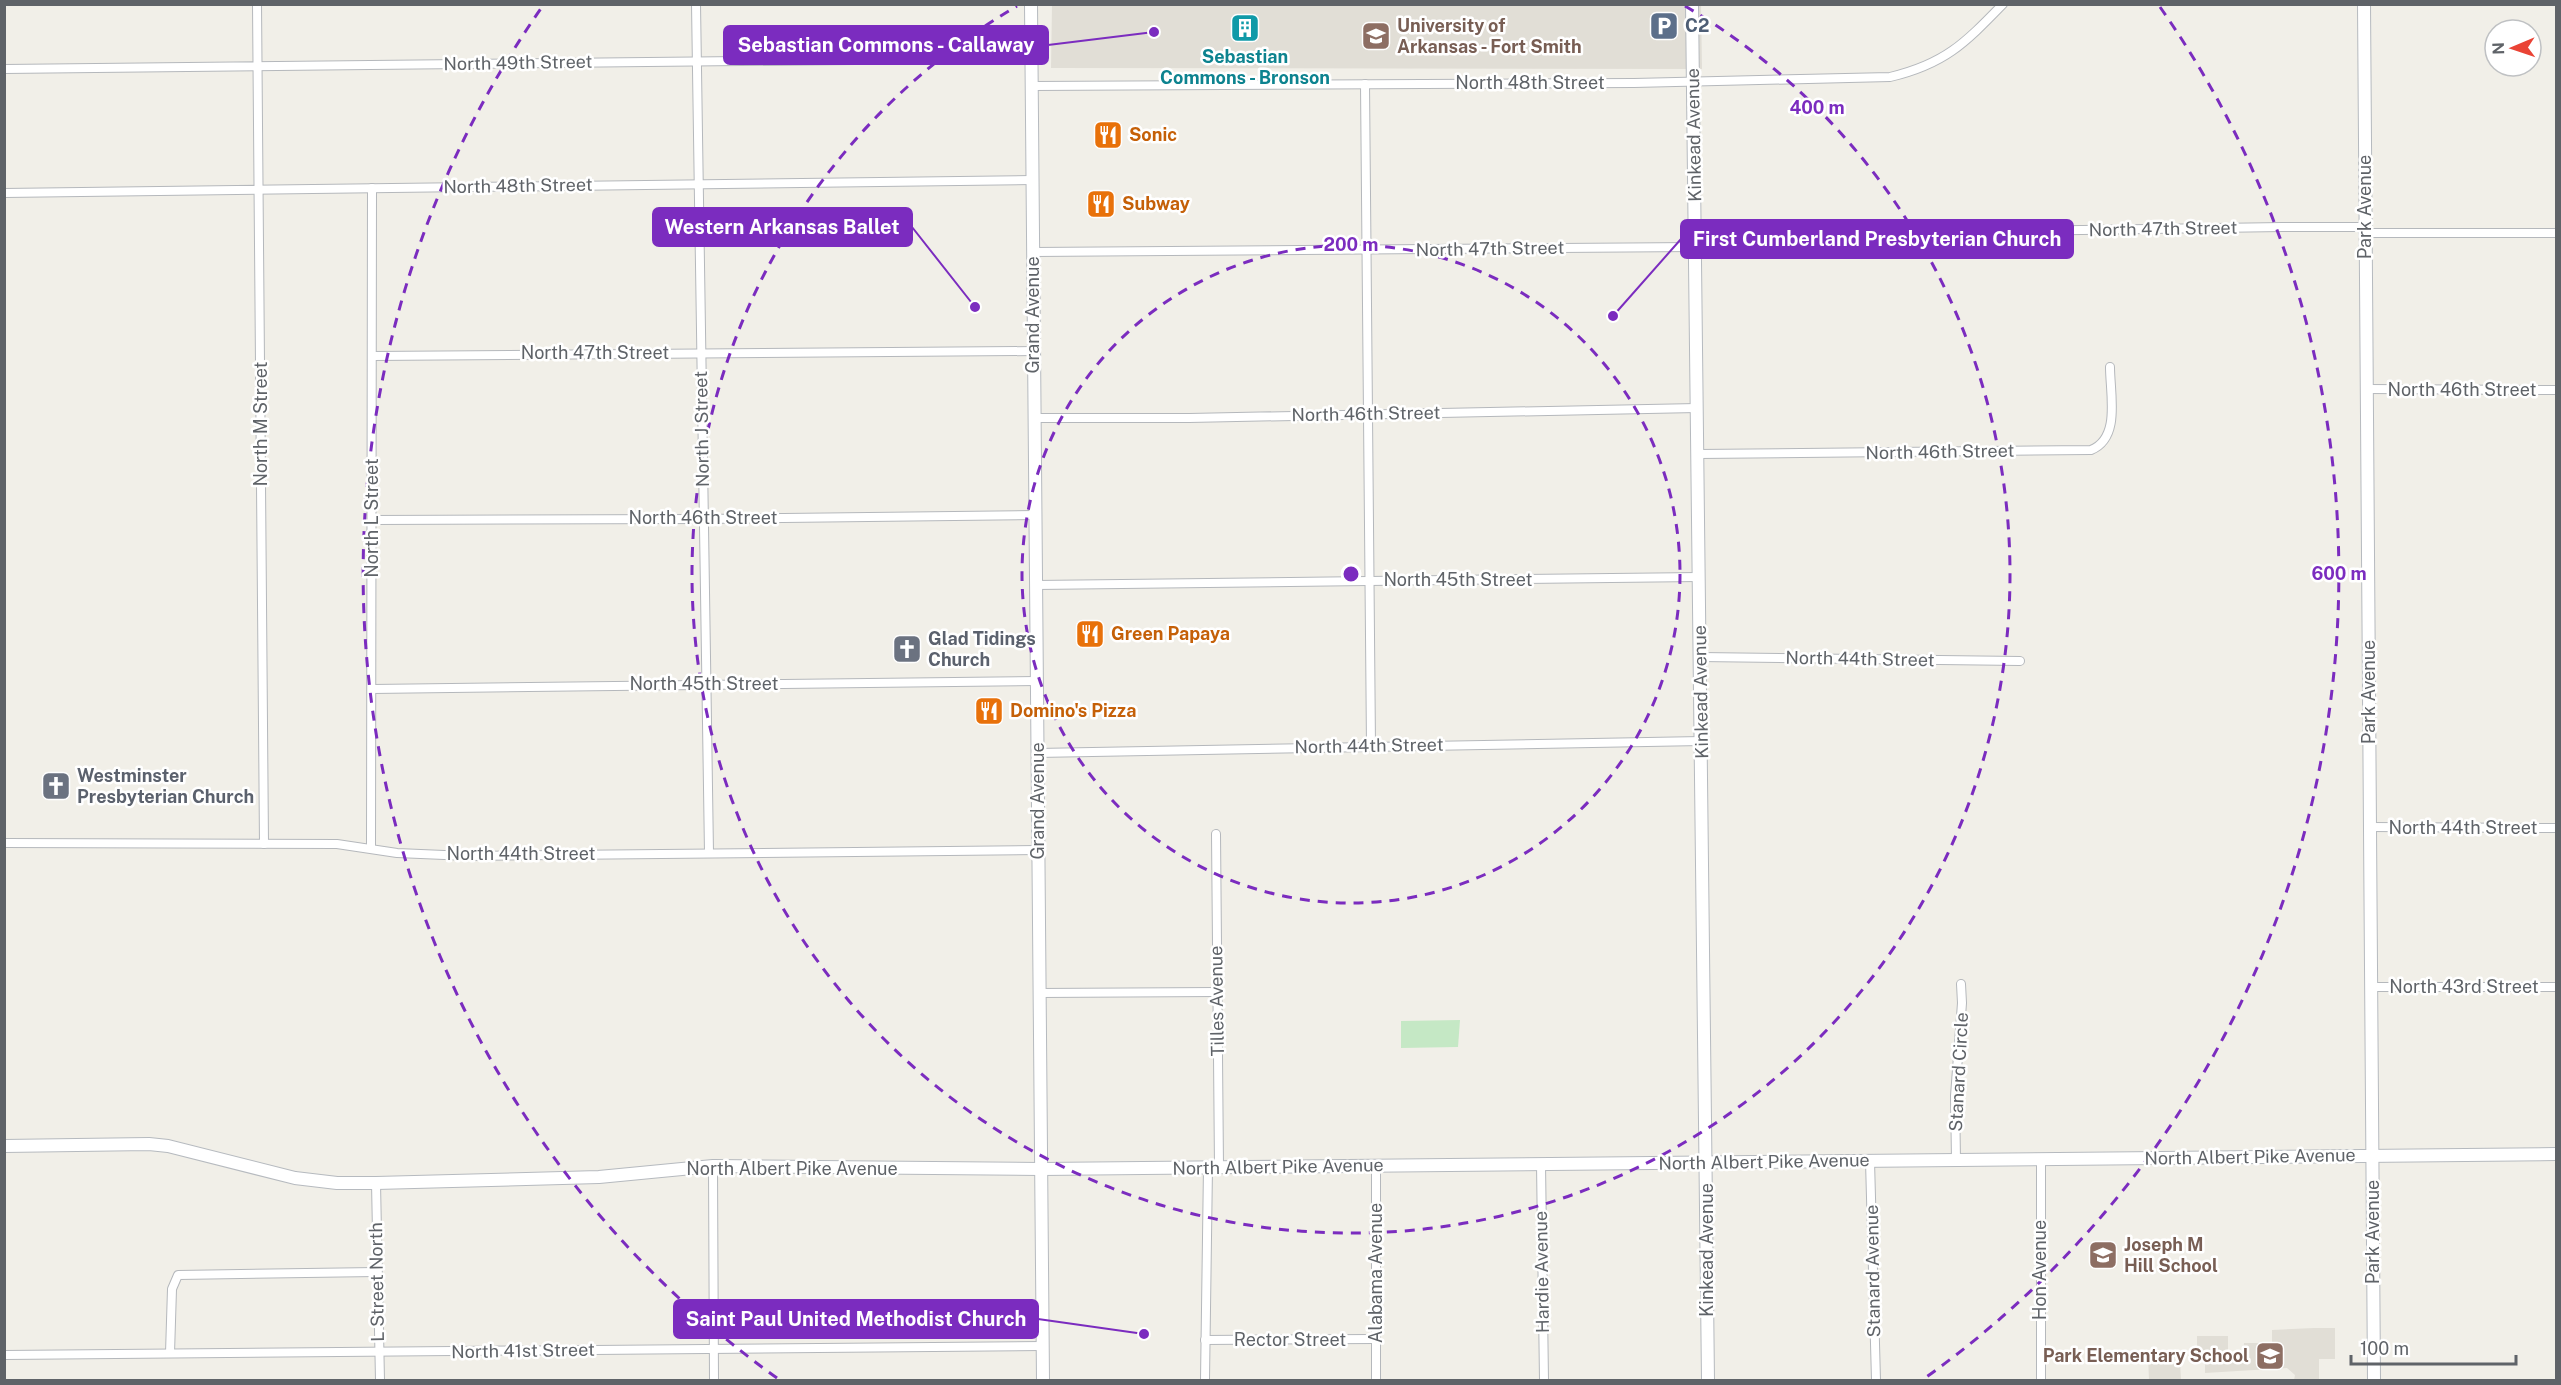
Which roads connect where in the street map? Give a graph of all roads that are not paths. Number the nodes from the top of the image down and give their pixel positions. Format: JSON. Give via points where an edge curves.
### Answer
{"nodes":[{"id":1,"x":257,"y":4,"type":"edge"},
{"id":2,"x":696,"y":4,"type":"edge"},
{"id":3,"x":1031,"y":4,"type":"edge"},
{"id":4,"x":1692,"y":4,"type":"edge"},
{"id":5,"x":2003,"y":4,"type":"edge"},
{"id":6,"x":2364,"y":4,"type":"edge"},
{"id":7,"x":1031,"y":58,"type":"junction"},
{"id":8,"x":696,"y":61,"type":"junction"},
{"id":9,"x":258,"y":66,"type":"junction"},
{"id":10,"x":4,"y":69,"type":"edge"},
{"id":11,"x":1694,"y":81,"type":"junction"},
{"id":12,"x":1365,"y":84,"type":"junction"},
{"id":13,"x":1032,"y":86,"type":"junction"},
{"id":14,"x":1032,"y":180,"type":"junction"},
{"id":15,"x":698,"y":184,"type":"junction"},
{"id":16,"x":372,"y":188,"type":"junction"},
{"id":17,"x":259,"y":190,"type":"junction"},
{"id":18,"x":4,"y":193,"type":"edge"},
{"id":19,"x":2365,"y":231,"type":"junction"},
{"id":20,"x":2556,"y":232,"type":"edge"},
{"id":21,"x":1695,"y":242,"type":"junction"},
{"id":22,"x":1366,"y":249,"type":"junction"},
{"id":23,"x":1033,"y":252,"type":"junction"},
{"id":24,"x":1034,"y":351,"type":"junction"},
{"id":25,"x":701,"y":353,"type":"junction"},
{"id":26,"x":372,"y":356,"type":"junction"},
{"id":27,"x":2110,"y":367,"type":"dead end"},
{"id":28,"x":2367,"y":389,"type":"junction"},
{"id":29,"x":2556,"y":390,"type":"edge"},
{"id":30,"x":1697,"y":408,"type":"junction"},
{"id":31,"x":1366,"y":414,"type":"junction"},
{"id":32,"x":1034,"y":418,"type":"junction"},
{"id":33,"x":1698,"y":454,"type":"junction"},
{"id":34,"x":1035,"y":515,"type":"junction"},
{"id":35,"x":704,"y":519,"type":"junction"},
{"id":36,"x":372,"y":520,"type":"junction"},
{"id":37,"x":1700,"y":577,"type":"junction"},
{"id":38,"x":1369,"y":580,"type":"junction"},
{"id":39,"x":1036,"y":585,"type":"junction"},
{"id":40,"x":1700,"y":657,"type":"junction"},
{"id":41,"x":2020,"y":661,"type":"dead end"},
{"id":42,"x":1037,"y":681,"type":"junction"},
{"id":43,"x":706,"y":684,"type":"junction"},
{"id":44,"x":372,"y":689,"type":"junction"},
{"id":45,"x":1702,"y":741,"type":"junction"},
{"id":46,"x":1371,"y":746,"type":"junction"},
{"id":47,"x":1037,"y":753,"type":"junction"},
{"id":48,"x":2370,"y":827,"type":"junction"},
{"id":49,"x":2556,"y":828,"type":"edge"},
{"id":50,"x":1216,"y":834,"type":"dead end"},
{"id":51,"x":4,"y":843,"type":"edge"},
{"id":52,"x":264,"y":844,"type":"junction"},
{"id":53,"x":372,"y":848,"type":"junction"},
{"id":54,"x":1038,"y":850,"type":"junction"},
{"id":55,"x":709,"y":853,"type":"junction"},
{"id":56,"x":1961,"y":984,"type":"dead end"},
{"id":57,"x":2371,"y":987,"type":"junction"},
{"id":58,"x":2556,"y":987,"type":"edge"},
{"id":59,"x":1039,"y":993,"type":"junction"},
{"id":60,"x":1217,"y":993,"type":"junction"},
{"id":61,"x":4,"y":1146,"type":"edge"},
{"id":62,"x":2556,"y":1154,"type":"edge"},
{"id":63,"x":2373,"y":1156,"type":"junction"},
{"id":64,"x":2041,"y":1159,"type":"junction"},
{"id":65,"x":1956,"y":1160,"type":"junction"},
{"id":66,"x":1870,"y":1161,"type":"junction"},
{"id":67,"x":1707,"y":1162,"type":"junction"},
{"id":68,"x":1541,"y":1164,"type":"junction"},
{"id":69,"x":712,"y":1166,"type":"junction"},
{"id":70,"x":1376,"y":1166,"type":"junction"},
{"id":71,"x":1214,"y":1167,"type":"junction"},
{"id":72,"x":1041,"y":1169,"type":"junction"},
{"id":73,"x":376,"y":1183,"type":"junction"},
{"id":74,"x":376,"y":1272,"type":"junction"},
{"id":75,"x":1376,"y":1339,"type":"junction"},
{"id":76,"x":1205,"y":1340,"type":"junction"},
{"id":77,"x":1042,"y":1346,"type":"junction"},
{"id":78,"x":714,"y":1349,"type":"junction"},
{"id":79,"x":379,"y":1352,"type":"junction"},
{"id":80,"x":170,"y":1353,"type":"junction"},
{"id":81,"x":4,"y":1355,"type":"edge"},
{"id":82,"x":380,"y":1380,"type":"edge"},
{"id":83,"x":714,"y":1380,"type":"edge"},
{"id":84,"x":1043,"y":1380,"type":"edge"},
{"id":85,"x":1205,"y":1380,"type":"edge"},
{"id":86,"x":1376,"y":1380,"type":"edge"},
{"id":87,"x":1544,"y":1380,"type":"edge"},
{"id":88,"x":1708,"y":1380,"type":"edge"},
{"id":89,"x":1876,"y":1380,"type":"edge"},
{"id":90,"x":2041,"y":1380,"type":"edge"},
{"id":91,"x":2374,"y":1380,"type":"edge"}],
"edges":[{"from":1,"to":9,"type":"street","name":"North M Street"},
{"from":2,"to":8,"type":"street","name":"North J Street"},
{"from":3,"to":7,"type":"street","name":"Grand Avenue"},
{"from":4,"to":11,"type":"street","name":"Kinkead Avenue"},
{"from":5,"to":11,"type":"street","name":"North 48th Street","via":[[1957,50],[1911,72],[1869,79]]},
{"from":6,"to":19,"type":"street","name":"Park Avenue"},
{"from":7,"to":8,"type":"street","name":"North 49th Street"},
{"from":7,"to":13,"type":"street","name":"Grand Avenue"},
{"from":8,"to":9,"type":"street","name":"North 49th Street"},
{"from":8,"to":15,"type":"street","name":"North J Street"},
{"from":9,"to":10,"type":"street","name":"North 49th Street"},
{"from":9,"to":17,"type":"street","name":"North M Street"},
{"from":11,"to":12,"type":"street","name":"North 48th Street"},
{"from":11,"to":21,"type":"street","name":"Kinkead Avenue"},
{"from":12,"to":13,"type":"street","name":"North 48th Street"},
{"from":12,"to":22,"type":"street"},
{"from":13,"to":14,"type":"street","name":"Grand Avenue"},
{"from":14,"to":15,"type":"street","name":"North 48th Street"},
{"from":14,"to":23,"type":"street","name":"Grand Avenue"},
{"from":15,"to":16,"type":"street","name":"North 48th Street"},
{"from":15,"to":25,"type":"street","name":"North J Street"},
{"from":16,"to":17,"type":"street","name":"North 48th Street"},
{"from":16,"to":26,"type":"street","name":"North L Street"},
{"from":17,"to":18,"type":"street","name":"North 48th Street"},
{"from":17,"to":52,"type":"street","name":"North M Street"},
{"from":19,"to":20,"type":"street","name":"North 47th Street"},
{"from":19,"to":21,"type":"street","name":"North 47th Street","via":[[2359,227],[2282,227]]},
{"from":19,"to":28,"type":"street","name":"Park Avenue"},
{"from":21,"to":22,"type":"street","name":"North 47th Street"},
{"from":21,"to":30,"type":"street","name":"Kinkead Avenue"},
{"from":22,"to":23,"type":"street","name":"North 47th Street"},
{"from":22,"to":31,"type":"street"},
{"from":23,"to":24,"type":"street","name":"Grand Avenue"},
{"from":24,"to":25,"type":"street","name":"North 47th Street"},
{"from":24,"to":32,"type":"street","name":"Grand Avenue"},
{"from":25,"to":26,"type":"street","name":"North 47th Street"},
{"from":25,"to":35,"type":"street","name":"North J Street"},
{"from":26,"to":36,"type":"street","name":"North L Street"},
{"from":27,"to":33,"type":"street","name":"North 46th Street","via":[[2110,428],[2104,442],[2091,450]]},
{"from":28,"to":29,"type":"street","name":"North 46th Street"},
{"from":28,"to":48,"type":"street","name":"Park Avenue"},
{"from":30,"to":31,"type":"street","name":"North 46th Street"},
{"from":30,"to":33,"type":"street","name":"Kinkead Avenue"},
{"from":31,"to":32,"type":"street","name":"North 46th Street"},
{"from":31,"to":38,"type":"street"},
{"from":32,"to":34,"type":"street","name":"Grand Avenue"},
{"from":33,"to":37,"type":"street","name":"Kinkead Avenue"},
{"from":34,"to":35,"type":"street","name":"North 46th Street"},
{"from":34,"to":39,"type":"street","name":"Grand Avenue"},
{"from":35,"to":36,"type":"street","name":"North 46th Street"},
{"from":35,"to":43,"type":"street","name":"North J Street"},
{"from":36,"to":44,"type":"street","name":"North L Street"},
{"from":37,"to":38,"type":"street","name":"North 45th Street"},
{"from":37,"to":40,"type":"street","name":"Kinkead Avenue"},
{"from":38,"to":39,"type":"street","name":"North 45th Street"},
{"from":38,"to":46,"type":"street"},
{"from":39,"to":42,"type":"street","name":"Grand Avenue"},
{"from":40,"to":41,"type":"street","name":"North 44th Street"},
{"from":40,"to":45,"type":"street","name":"Kinkead Avenue"},
{"from":42,"to":43,"type":"street","name":"North 45th Street"},
{"from":42,"to":47,"type":"street","name":"Grand Avenue"},
{"from":43,"to":44,"type":"street","name":"North 45th Street"},
{"from":43,"to":55,"type":"street","name":"North J Street"},
{"from":44,"to":53,"type":"street","name":"North L Street"},
{"from":45,"to":46,"type":"street","name":"North 44th Street"},
{"from":45,"to":67,"type":"street","name":"Kinkead Avenue"},
{"from":46,"to":47,"type":"street","name":"North 44th Street"},
{"from":47,"to":54,"type":"street","name":"Grand Avenue"},
{"from":48,"to":49,"type":"street","name":"North 44th Street"},
{"from":48,"to":57,"type":"street","name":"Park Avenue"},
{"from":50,"to":60,"type":"street","name":"Tilles Avenue"},
{"from":51,"to":52,"type":"street","name":"North 44th Street"},
{"from":52,"to":53,"type":"street","name":"North 44th Street"},
{"from":53,"to":55,"type":"street","name":"North 44th Street","via":[[468,856]]},
{"from":54,"to":55,"type":"street","name":"North 44th Street"},
{"from":54,"to":59,"type":"street","name":"Grand Avenue"},
{"from":56,"to":65,"type":"street","name":"Stanard Circle"},
{"from":57,"to":58,"type":"street","name":"North 43rd Street"},
{"from":57,"to":63,"type":"street","name":"Park Avenue"},
{"from":59,"to":60,"type":"street"},
{"from":59,"to":72,"type":"street","name":"Grand Avenue"},
{"from":60,"to":71,"type":"street","name":"Tilles Avenue"},
{"from":61,"to":73,"type":"street","name":"North Albert Pike Avenue","via":[[168,1146],[295,1178]]},
{"from":62,"to":63,"type":"street","name":"North Albert Pike Avenue"},
{"from":63,"to":64,"type":"street","name":"North Albert Pike Avenue"},
{"from":63,"to":91,"type":"street","name":"Park Avenue"},
{"from":64,"to":65,"type":"street","name":"North Albert Pike Avenue"},
{"from":64,"to":90,"type":"street","name":"Hon Avenue"},
{"from":65,"to":66,"type":"street","name":"North Albert Pike Avenue"},
{"from":66,"to":67,"type":"street","name":"North Albert Pike Avenue"},
{"from":66,"to":89,"type":"street","name":"Stanard Avenue"},
{"from":67,"to":68,"type":"street","name":"North Albert Pike Avenue"},
{"from":67,"to":88,"type":"street","name":"Kinkead Avenue"},
{"from":68,"to":70,"type":"street","name":"North Albert Pike Avenue"},
{"from":68,"to":87,"type":"street","name":"Hardie Avenue"},
{"from":69,"to":72,"type":"street","name":"North Albert Pike Avenue"},
{"from":69,"to":73,"type":"street","name":"North Albert Pike Avenue","via":[[598,1178]]},
{"from":69,"to":78,"type":"street"},
{"from":70,"to":71,"type":"street","name":"North Albert Pike Avenue"},
{"from":70,"to":75,"type":"street","name":"Alabama Avenue"},
{"from":71,"to":72,"type":"street","name":"North Albert Pike Avenue"},
{"from":71,"to":76,"type":"street","name":"Tilles Avenue"},
{"from":72,"to":77,"type":"street","name":"Grand Avenue"},
{"from":73,"to":74,"type":"street","name":"L Street North"},
{"from":74,"to":79,"type":"street","name":"L Street North"},
{"from":74,"to":80,"type":"street","via":[[178,1275],[172,1289]]},
{"from":75,"to":76,"type":"street","name":"Rector Street"},
{"from":75,"to":86,"type":"street","name":"Alabama Avenue"},
{"from":76,"to":85,"type":"street","name":"Tilles Avenue"},
{"from":77,"to":78,"type":"street","name":"North 41st Street"},
{"from":77,"to":84,"type":"street","name":"Grand Avenue"},
{"from":78,"to":79,"type":"street","name":"North 41st Street"},
{"from":78,"to":83,"type":"street"},
{"from":79,"to":80,"type":"street","name":"North 41st Street"},
{"from":79,"to":82,"type":"street","name":"L Street North"},
{"from":80,"to":81,"type":"street","name":"North 41st Street"}]}
